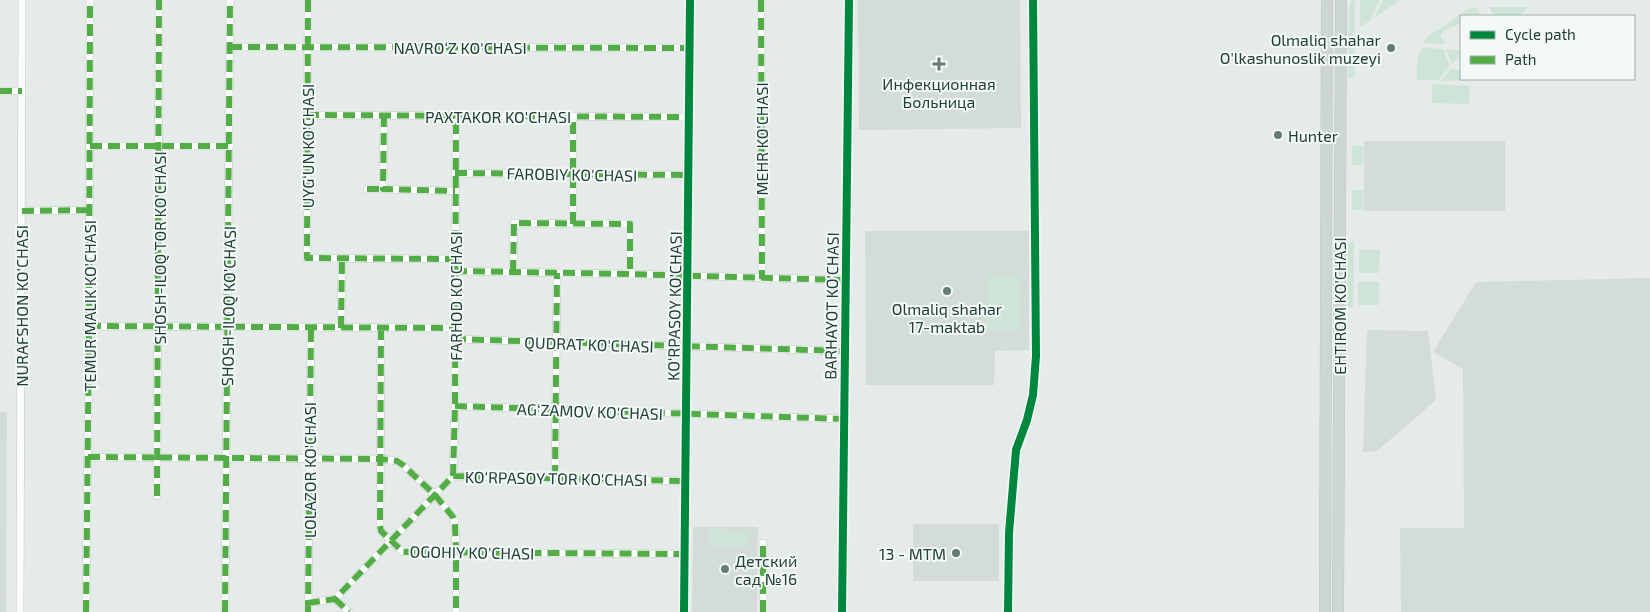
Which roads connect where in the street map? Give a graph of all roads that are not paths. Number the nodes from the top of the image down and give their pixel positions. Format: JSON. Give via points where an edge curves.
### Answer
{"nodes":[{"id":1,"x":22,"y":0,"type":"edge"},
{"id":2,"x":90,"y":0,"type":"edge"},
{"id":3,"x":160,"y":0,"type":"edge"},
{"id":4,"x":230,"y":0,"type":"edge"},
{"id":5,"x":308,"y":0,"type":"edge"},
{"id":6,"x":690,"y":0,"type":"edge"},
{"id":7,"x":761,"y":0,"type":"edge"},
{"id":8,"x":849,"y":0,"type":"edge"},
{"id":9,"x":1033,"y":0,"type":"edge"},
{"id":10,"x":1327,"y":0,"type":"edge"},
{"id":11,"x":1341,"y":0,"type":"edge"},
{"id":12,"x":230,"y":47,"type":"junction"},
{"id":13,"x":308,"y":47,"type":"junction"},
{"id":14,"x":690,"y":48,"type":"junction"},
{"id":15,"x":0,"y":91,"type":"edge"},
{"id":16,"x":22,"y":91,"type":"junction"},
{"id":17,"x":308,"y":115,"type":"junction"},
{"id":18,"x":384,"y":115,"type":"junction"},
{"id":19,"x":456,"y":116,"type":"junction"},
{"id":20,"x":573,"y":116,"type":"junction"},
{"id":21,"x":690,"y":117,"type":"junction"},
{"id":22,"x":90,"y":146,"type":"junction"},
{"id":23,"x":230,"y":146,"type":"junction"},
{"id":24,"x":159,"y":147,"type":"junction"},
{"id":25,"x":456,"y":173,"type":"junction"},
{"id":26,"x":573,"y":175,"type":"junction"},
{"id":27,"x":689,"y":175,"type":"junction"},
{"id":28,"x":367,"y":189,"type":"dead end"},
{"id":29,"x":383,"y":189,"type":"junction"},
{"id":30,"x":455,"y":191,"type":"junction"},
{"id":31,"x":89,"y":210,"type":"junction"},
{"id":32,"x":22,"y":211,"type":"junction"},
{"id":33,"x":573,"y":224,"type":"junction"},
{"id":34,"x":342,"y":258,"type":"junction"},
{"id":35,"x":455,"y":259,"type":"junction"},
{"id":36,"x":455,"y":271,"type":"junction"},
{"id":37,"x":513,"y":272,"type":"junction"},
{"id":38,"x":557,"y":273,"type":"junction"},
{"id":39,"x":630,"y":274,"type":"junction"},
{"id":40,"x":688,"y":276,"type":"junction"},
{"id":41,"x":762,"y":279,"type":"junction"},
{"id":42,"x":846,"y":280,"type":"junction"},
{"id":43,"x":89,"y":326,"type":"junction"},
{"id":44,"x":159,"y":326,"type":"junction"},
{"id":45,"x":227,"y":326,"type":"junction"},
{"id":46,"x":311,"y":327,"type":"junction"},
{"id":47,"x":341,"y":328,"type":"junction"},
{"id":48,"x":381,"y":328,"type":"junction"},
{"id":49,"x":454,"y":328,"type":"junction"},
{"id":50,"x":454,"y":339,"type":"junction"},
{"id":51,"x":557,"y":344,"type":"junction"},
{"id":52,"x":688,"y":346,"type":"junction"},
{"id":53,"x":844,"y":351,"type":"junction"},
{"id":54,"x":455,"y":406,"type":"junction"},
{"id":55,"x":555,"y":410,"type":"junction"},
{"id":56,"x":687,"y":414,"type":"junction"},
{"id":57,"x":844,"y":419,"type":"junction"},
{"id":58,"x":88,"y":457,"type":"junction"},
{"id":59,"x":157,"y":457,"type":"junction"},
{"id":60,"x":227,"y":458,"type":"junction"},
{"id":61,"x":309,"y":459,"type":"junction"},
{"id":62,"x":381,"y":459,"type":"junction"},
{"id":63,"x":453,"y":476,"type":"junction"},
{"id":64,"x":555,"y":477,"type":"junction"},
{"id":65,"x":686,"y":481,"type":"junction"},
{"id":66,"x":435,"y":495,"type":"junction"},
{"id":67,"x":157,"y":496,"type":"dead end"},
{"id":68,"x":391,"y":541,"type":"junction"},
{"id":69,"x":764,"y":543,"type":"dead end"},
{"id":70,"x":456,"y":552,"type":"junction"},
{"id":71,"x":685,"y":554,"type":"junction"},
{"id":72,"x":335,"y":599,"type":"junction"},
{"id":73,"x":308,"y":603,"type":"junction"},
{"id":74,"x":20,"y":612,"type":"edge"},
{"id":75,"x":86,"y":612,"type":"edge"},
{"id":76,"x":225,"y":612,"type":"edge"},
{"id":77,"x":308,"y":612,"type":"edge"},
{"id":78,"x":349,"y":612,"type":"edge"},
{"id":79,"x":456,"y":612,"type":"edge"},
{"id":80,"x":684,"y":612,"type":"edge"},
{"id":81,"x":762,"y":612,"type":"edge"},
{"id":82,"x":842,"y":612,"type":"edge"},
{"id":83,"x":1008,"y":612,"type":"edge"},
{"id":84,"x":1325,"y":612,"type":"edge"},
{"id":85,"x":1338,"y":612,"type":"edge"}],
"edges":[{"from":1,"to":16,"type":"street","name":"NURAFSHON KO'CHASI"},
{"from":2,"to":22,"type":"street","name":"TEMUR MALIK KO'CHASI"},
{"from":3,"to":24,"type":"street","name":"SHOSH-ILOQ TOR KO'CHASI"},
{"from":4,"to":12,"type":"street","name":"SHOSH-ILOQ KO'CHASI"},
{"from":5,"to":13,"type":"street","name":"UYG‘UN KO'CHASI"},
{"from":6,"to":14,"type":"street","name":"KO‘RPASOY KO'CHASI"},
{"from":7,"to":41,"type":"street","name":"MEHR KO'CHASI"},
{"from":8,"to":42,"type":"street","name":"BARHAYOT KO'CHASI"},
{"from":9,"to":83,"type":"street","via":[[1036,356],[1033,395],[1016,450],[1009,532]]},
{"from":10,"to":84,"type":"main road","name":"EHTIROM KO'CHASI"},
{"from":11,"to":85,"type":"main road","name":"EHTIROM KO'CHASI"},
{"from":12,"to":13,"type":"street","name":"NAVRO‘Z KO'CHASI"},
{"from":12,"to":23,"type":"street","name":"SHOSH-ILOQ KO'CHASI"},
{"from":13,"to":14,"type":"street","name":"NAVRO‘Z KO'CHASI"},
{"from":13,"to":17,"type":"street","name":"UYG‘UN KO'CHASI"},
{"from":14,"to":21,"type":"street","name":"KO‘RPASOY KO'CHASI"},
{"from":15,"to":16,"type":"street"},
{"from":16,"to":32,"type":"street","name":"NURAFSHON KO'CHASI"},
{"from":17,"to":18,"type":"street","name":"PAXTAKOR KO'CHASI"},
{"from":17,"to":34,"type":"street","name":"UYG‘UN KO'CHASI","via":[[307,258]]},
{"from":18,"to":19,"type":"street","name":"PAXTAKOR KO'CHASI"},
{"from":18,"to":29,"type":"street"},
{"from":19,"to":20,"type":"street","name":"PAXTAKOR KO'CHASI"},
{"from":19,"to":25,"type":"street","name":"FARHOD KO'CHASI"},
{"from":20,"to":21,"type":"street","name":"PAXTAKOR KO'CHASI"},
{"from":20,"to":26,"type":"street"},
{"from":21,"to":27,"type":"street","name":"KO‘RPASOY KO'CHASI"},
{"from":22,"to":24,"type":"street"},
{"from":22,"to":31,"type":"street","name":"TEMUR MALIK KO'CHASI"},
{"from":23,"to":24,"type":"street"},
{"from":23,"to":45,"type":"street","name":"SHOSH-ILOQ KO'CHASI"},
{"from":24,"to":44,"type":"street","name":"SHOSH-ILOQ TOR KO'CHASI"},
{"from":25,"to":26,"type":"street","name":"FAROBIY KO'CHASI"},
{"from":25,"to":30,"type":"street","name":"FARHOD KO'CHASI"},
{"from":26,"to":27,"type":"street","name":"FAROBIY KO'CHASI"},
{"from":26,"to":33,"type":"street"},
{"from":27,"to":40,"type":"street","name":"KO‘RPASOY KO'CHASI"},
{"from":28,"to":29,"type":"street"},
{"from":29,"to":30,"type":"street"},
{"from":30,"to":35,"type":"street","name":"FARHOD KO'CHASI"},
{"from":31,"to":32,"type":"street"},
{"from":31,"to":43,"type":"street","name":"TEMUR MALIK KO'CHASI"},
{"from":32,"to":74,"type":"street","name":"NURAFSHON KO'CHASI"},
{"from":33,"to":37,"type":"street","via":[[514,223]]},
{"from":33,"to":39,"type":"street","via":[[630,224]]},
{"from":34,"to":35,"type":"street","name":"UYG‘UN KO'CHASI"},
{"from":34,"to":47,"type":"street"},
{"from":35,"to":36,"type":"street","name":"FARHOD KO'CHASI"},
{"from":36,"to":37,"type":"street"},
{"from":36,"to":49,"type":"street","name":"FARHOD KO'CHASI"},
{"from":37,"to":38,"type":"street"},
{"from":38,"to":39,"type":"street"},
{"from":38,"to":51,"type":"street"},
{"from":39,"to":40,"type":"street"},
{"from":40,"to":41,"type":"street"},
{"from":40,"to":52,"type":"street","name":"KO‘RPASOY KO'CHASI"},
{"from":41,"to":42,"type":"street"},
{"from":42,"to":53,"type":"street","name":"BARHAYOT KO'CHASI"},
{"from":43,"to":44,"type":"street"},
{"from":43,"to":58,"type":"street","name":"TEMUR MALIK KO'CHASI"},
{"from":44,"to":45,"type":"street"},
{"from":44,"to":59,"type":"street","name":"SHOSH-ILOQ TOR KO'CHASI"},
{"from":45,"to":46,"type":"street"},
{"from":45,"to":60,"type":"street","name":"SHOSH-ILOQ KO'CHASI"},
{"from":46,"to":47,"type":"street"},
{"from":46,"to":61,"type":"street","name":"LOLAZOR KO'CHASI"},
{"from":47,"to":48,"type":"street"},
{"from":48,"to":49,"type":"street"},
{"from":48,"to":62,"type":"street","name":"OGOHIY KO'CHASI"},
{"from":49,"to":50,"type":"street","name":"FARHOD KO'CHASI"},
{"from":50,"to":51,"type":"street","name":"QUDRAT KO'CHASI"},
{"from":50,"to":54,"type":"street","name":"FARHOD KO'CHASI"},
{"from":51,"to":52,"type":"street","name":"QUDRAT KO'CHASI"},
{"from":51,"to":55,"type":"street"},
{"from":52,"to":53,"type":"street","name":"QUDRAT KO'CHASI"},
{"from":52,"to":56,"type":"street","name":"KO‘RPASOY KO'CHASI"},
{"from":53,"to":57,"type":"street","name":"BARHAYOT KO'CHASI"},
{"from":54,"to":55,"type":"street","name":"AG‘ZAMOV KO'CHASI"},
{"from":54,"to":63,"type":"street","name":"FARHOD KO'CHASI"},
{"from":55,"to":56,"type":"street","name":"AG‘ZAMOV KO'CHASI"},
{"from":55,"to":64,"type":"street"},
{"from":56,"to":57,"type":"street","name":"AG‘ZAMOV KO'CHASI"},
{"from":56,"to":65,"type":"street","name":"KO‘RPASOY KO'CHASI"},
{"from":57,"to":82,"type":"street","name":"BARHAYOT KO'CHASI"},
{"from":58,"to":59,"type":"street"},
{"from":58,"to":75,"type":"street","name":"TEMUR MALIK KO'CHASI"},
{"from":59,"to":60,"type":"street"},
{"from":59,"to":67,"type":"street","name":"SHOSH-ILOQ TOR KO'CHASI"},
{"from":60,"to":61,"type":"street"},
{"from":60,"to":76,"type":"street","name":"SHOSH-ILOQ KO'CHASI"},
{"from":61,"to":62,"type":"street"},
{"from":61,"to":73,"type":"street","name":"LOLAZOR KO'CHASI"},
{"from":62,"to":66,"type":"street","via":[[397,461]]},
{"from":62,"to":68,"type":"street","name":"OGOHIY KO'CHASI","via":[[380,525],[381,531]]},
{"from":63,"to":64,"type":"street","name":"KO‘RPASOY TOR KO'CHASI"},
{"from":63,"to":66,"type":"street","name":"KO‘RPASOY TOR KO'CHASI"},
{"from":64,"to":65,"type":"street","name":"KO‘RPASOY TOR KO'CHASI"},
{"from":65,"to":71,"type":"street","name":"KO‘RPASOY KO'CHASI"},
{"from":66,"to":68,"type":"street","name":"KO‘RPASOY TOR KO'CHASI"},
{"from":66,"to":70,"type":"street","via":[[453,516]]},
{"from":68,"to":70,"type":"street","name":"OGOHIY KO'CHASI","via":[[403,552]]},
{"from":68,"to":72,"type":"street","name":"KO‘RPASOY TOR KO'CHASI"},
{"from":69,"to":81,"type":"street"},
{"from":70,"to":71,"type":"street","name":"OGOHIY KO'CHASI"},
{"from":70,"to":79,"type":"street"},
{"from":71,"to":80,"type":"street","name":"KO‘RPASOY KO'CHASI"},
{"from":72,"to":73,"type":"street"},
{"from":72,"to":78,"type":"street"},
{"from":73,"to":77,"type":"street","name":"LOLAZOR KO'CHASI"}]}
